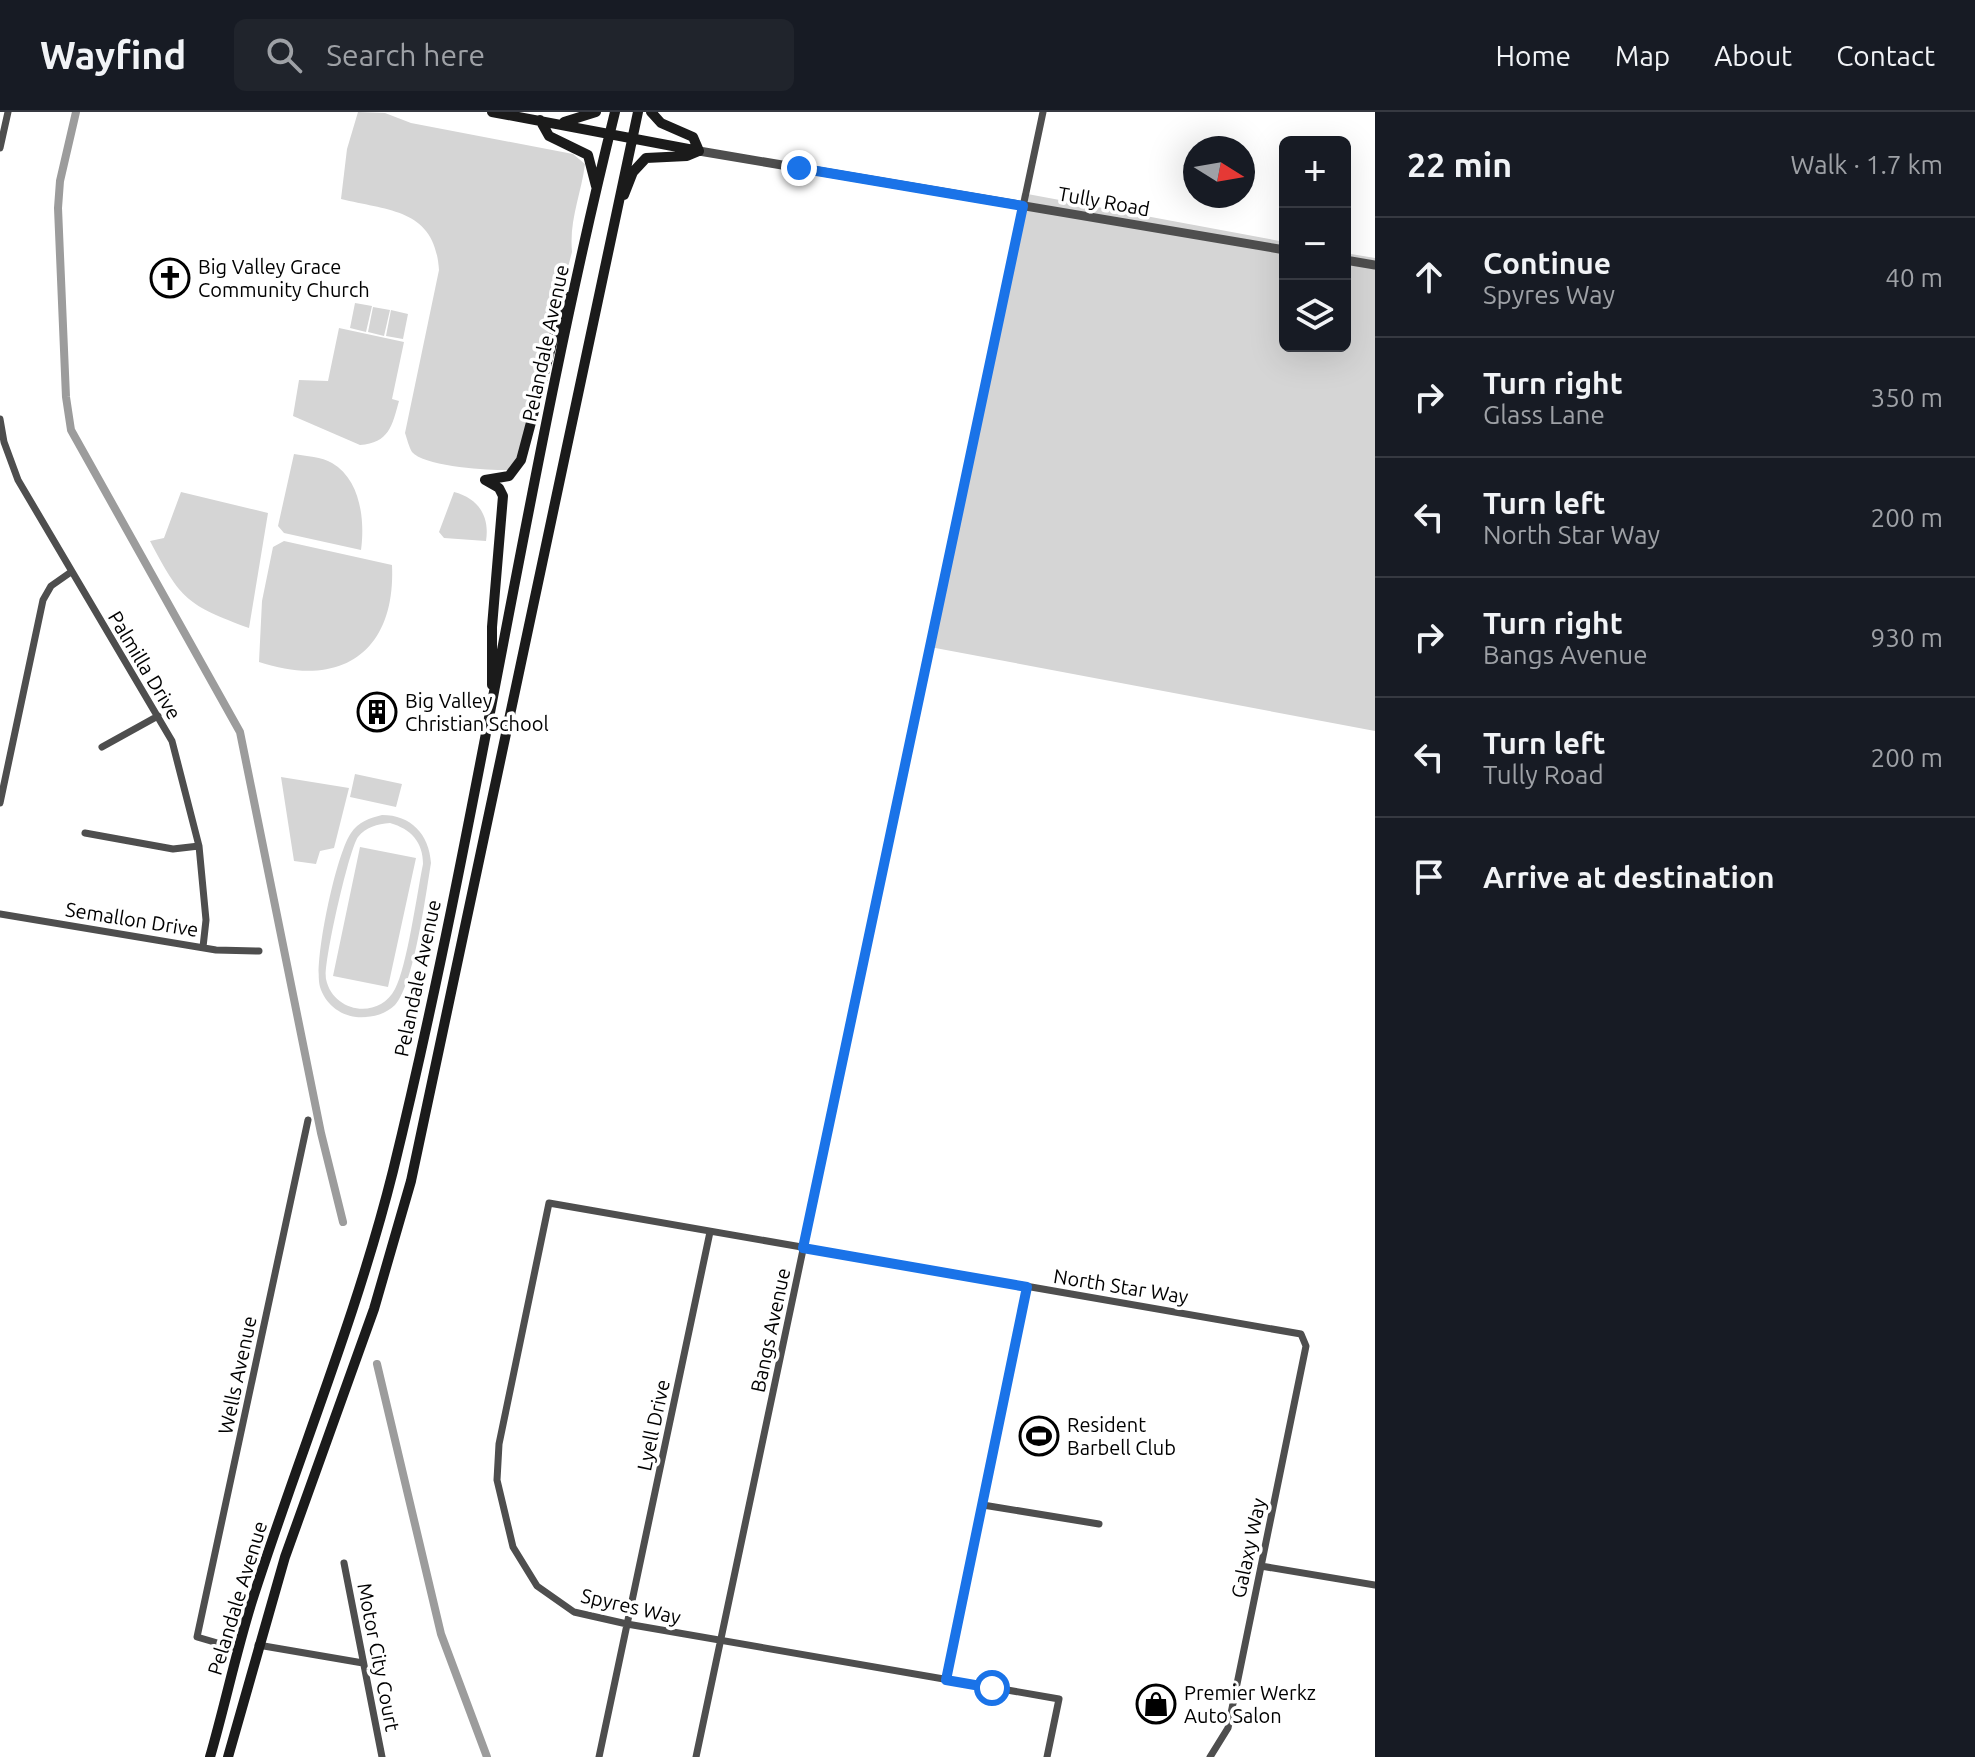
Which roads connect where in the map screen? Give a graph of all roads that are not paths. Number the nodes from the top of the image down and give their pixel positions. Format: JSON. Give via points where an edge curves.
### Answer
{"nodes":[{"id":1,"x":8,"y":112,"type":"edge"},
{"id":2,"x":492,"y":112,"type":"edge"},
{"id":3,"x":596,"y":112,"type":"edge"},
{"id":4,"x":615,"y":112,"type":"edge"},
{"id":5,"x":638,"y":112,"type":"edge"},
{"id":6,"x":651,"y":112,"type":"edge"},
{"id":7,"x":1043,"y":112,"type":"edge"},
{"id":8,"x":540,"y":120,"type":"junction"},
{"id":9,"x":610,"y":133,"type":"junction"},
{"id":10,"x":632,"y":137,"type":"junction"},
{"id":11,"x":0,"y":148,"type":"edge"},
{"id":12,"x":699,"y":151,"type":"junction"},
{"id":13,"x":597,"y":191,"type":"junction"},
{"id":14,"x":618,"y":203,"type":"junction"},
{"id":15,"x":1023,"y":206,"type":"junction"},
{"id":16,"x":1279,"y":249,"type":"edge"},
{"id":17,"x":1351,"y":261,"type":"edge"},
{"id":18,"x":1375,"y":265,"type":"edge"},
{"id":19,"x":578,"y":270,"type":"junction"},
{"id":20,"x":0,"y":419,"type":"edge"},
{"id":21,"x":2,"y":442,"type":"edge"},
{"id":22,"x":71,"y":572,"type":"junction"},
{"id":23,"x":493,"y":698,"type":"junction"},
{"id":24,"x":158,"y":716,"type":"junction"},
{"id":25,"x":102,"y":747,"type":"dead end"},
{"id":26,"x":0,"y":801,"type":"edge"},
{"id":27,"x":85,"y":833,"type":"dead end"},
{"id":28,"x":199,"y":846,"type":"junction"},
{"id":29,"x":0,"y":914,"type":"edge"},
{"id":30,"x":203,"y":947,"type":"junction"},
{"id":31,"x":259,"y":951,"type":"dead end"},
{"id":32,"x":308,"y":1120,"type":"dead end"},
{"id":33,"x":549,"y":1203,"type":"joint"},
{"id":34,"x":710,"y":1232,"type":"junction"},
{"id":35,"x":803,"y":1248,"type":"junction"},
{"id":36,"x":1027,"y":1287,"type":"junction"},
{"id":37,"x":1305,"y":1340,"type":"joint"},
{"id":38,"x":983,"y":1505,"type":"junction"},
{"id":39,"x":1099,"y":1524,"type":"dead end"},
{"id":40,"x":344,"y":1563,"type":"dead end"},
{"id":41,"x":1261,"y":1566,"type":"junction"},
{"id":42,"x":1375,"y":1585,"type":"edge"},
{"id":43,"x":627,"y":1624,"type":"junction"},
{"id":44,"x":721,"y":1642,"type":"junction"},
{"id":45,"x":258,"y":1645,"type":"junction"},
{"id":46,"x":238,"y":1649,"type":"junction"},
{"id":47,"x":363,"y":1663,"type":"junction"},
{"id":48,"x":946,"y":1680,"type":"junction"},
{"id":49,"x":210,"y":1757,"type":"edge"},
{"id":50,"x":228,"y":1757,"type":"edge"},
{"id":51,"x":382,"y":1757,"type":"edge"},
{"id":52,"x":599,"y":1757,"type":"edge"},
{"id":53,"x":696,"y":1757,"type":"edge"},
{"id":54,"x":1047,"y":1757,"type":"edge"},
{"id":55,"x":1210,"y":1757,"type":"edge"}],
"edges":[{"from":1,"to":11,"type":"street"},
{"from":2,"to":8,"type":"main road","name":"Tully Road"},
{"from":3,"to":8,"type":"main road","via":[[563,123]]},
{"from":4,"to":9,"type":"main road","name":"Pelandale Avenue"},
{"from":5,"to":10,"type":"main road","name":"Pelandale Avenue"},
{"from":6,"to":12,"type":"main road","via":[[661,123],[693,137]]},
{"from":7,"to":15,"type":"street","name":"Bangs Avenue"},
{"from":8,"to":9,"type":"main road","name":"Tully Road"},
{"from":8,"to":13,"type":"main road","via":[[549,136],[588,155]]},
{"from":9,"to":10,"type":"main road","name":"Tully Road"},
{"from":9,"to":13,"type":"main road","name":"Pelandale Avenue"},
{"from":10,"to":12,"type":"main road","name":"Tully Road"},
{"from":10,"to":14,"type":"main road","name":"Pelandale Avenue"},
{"from":12,"to":14,"type":"main road","name":"Pelandale Avenue","via":[[646,158]]},
{"from":12,"to":15,"type":"street","name":"Tully Road"},
{"from":13,"to":19,"type":"main road","name":"Pelandale Avenue"},
{"from":14,"to":45,"type":"main road","name":"Pelandale Avenue","via":[[411,1181],[374,1309]]},
{"from":15,"to":16,"type":"street","name":"Tully Road"},
{"from":15,"to":35,"type":"street","name":"Bangs Avenue"},
{"from":17,"to":18,"type":"street"},
{"from":19,"to":23,"type":"main road","name":"Pelandale Avenue"},
{"from":19,"to":23,"type":"main road","via":[[558,321],[521,460],[509,476],[485,480],[503,496],[492,627]]},
{"from":20,"to":21,"type":"street","name":"Palmilla Drive"},
{"from":21,"to":22,"type":"street","name":"Palmilla Drive"},
{"from":22,"to":24,"type":"street","name":"Palmilla Drive"},
{"from":22,"to":26,"type":"street","via":[[51,586],[43,600]]},
{"from":23,"to":46,"type":"main road","name":"Pelandale Avenue","via":[[409,1104],[357,1305]]},
{"from":24,"to":25,"type":"street"},
{"from":24,"to":28,"type":"street","name":"Palmilla Drive","via":[[177,755]]},
{"from":27,"to":28,"type":"street","via":[[173,849]]},
{"from":28,"to":30,"type":"street","name":"Palmilla Drive","via":[[206,920]]},
{"from":29,"to":30,"type":"street","name":"Semallon Drive"},
{"from":30,"to":31,"type":"street","name":"Semallon Drive"},
{"from":32,"to":46,"type":"street","name":"Wells Avenue","via":[[197,1637]]},
{"from":33,"to":34,"type":"street","name":"North Star Way"},
{"from":33,"to":43,"type":"street","name":"Spyres Way","via":[[499,1444],[497,1480],[513,1547],[537,1586],[574,1612]]},
{"from":34,"to":35,"type":"street","name":"North Star Way"},
{"from":34,"to":43,"type":"street","name":"Lyell Drive"},
{"from":35,"to":36,"type":"street","name":"North Star Way"},
{"from":35,"to":44,"type":"street","name":"Bangs Avenue"},
{"from":36,"to":37,"type":"street","name":"North Star Way","via":[[1296,1331]]},
{"from":36,"to":38,"type":"street"},
{"from":37,"to":41,"type":"street","name":"Galaxy Way"},
{"from":38,"to":39,"type":"street"},
{"from":38,"to":48,"type":"street"},
{"from":40,"to":47,"type":"street","name":"Motor City Court"},
{"from":41,"to":42,"type":"street"},
{"from":41,"to":55,"type":"street","name":"Galaxy Way","via":[[1226,1735]]},
{"from":43,"to":44,"type":"street","name":"Spyres Way"},
{"from":43,"to":52,"type":"street","name":"Lyell Drive"},
{"from":44,"to":48,"type":"street","name":"Spyres Way"},
{"from":44,"to":53,"type":"street","name":"Bangs Avenue"},
{"from":45,"to":47,"type":"street"},
{"from":45,"to":50,"type":"main road","name":"Pelandale Avenue"},
{"from":46,"to":49,"type":"main road","name":"Pelandale Avenue"},
{"from":47,"to":51,"type":"street","name":"Motor City Court"},
{"from":48,"to":54,"type":"street","name":"Spyres Way","via":[[1059,1699]]}]}
